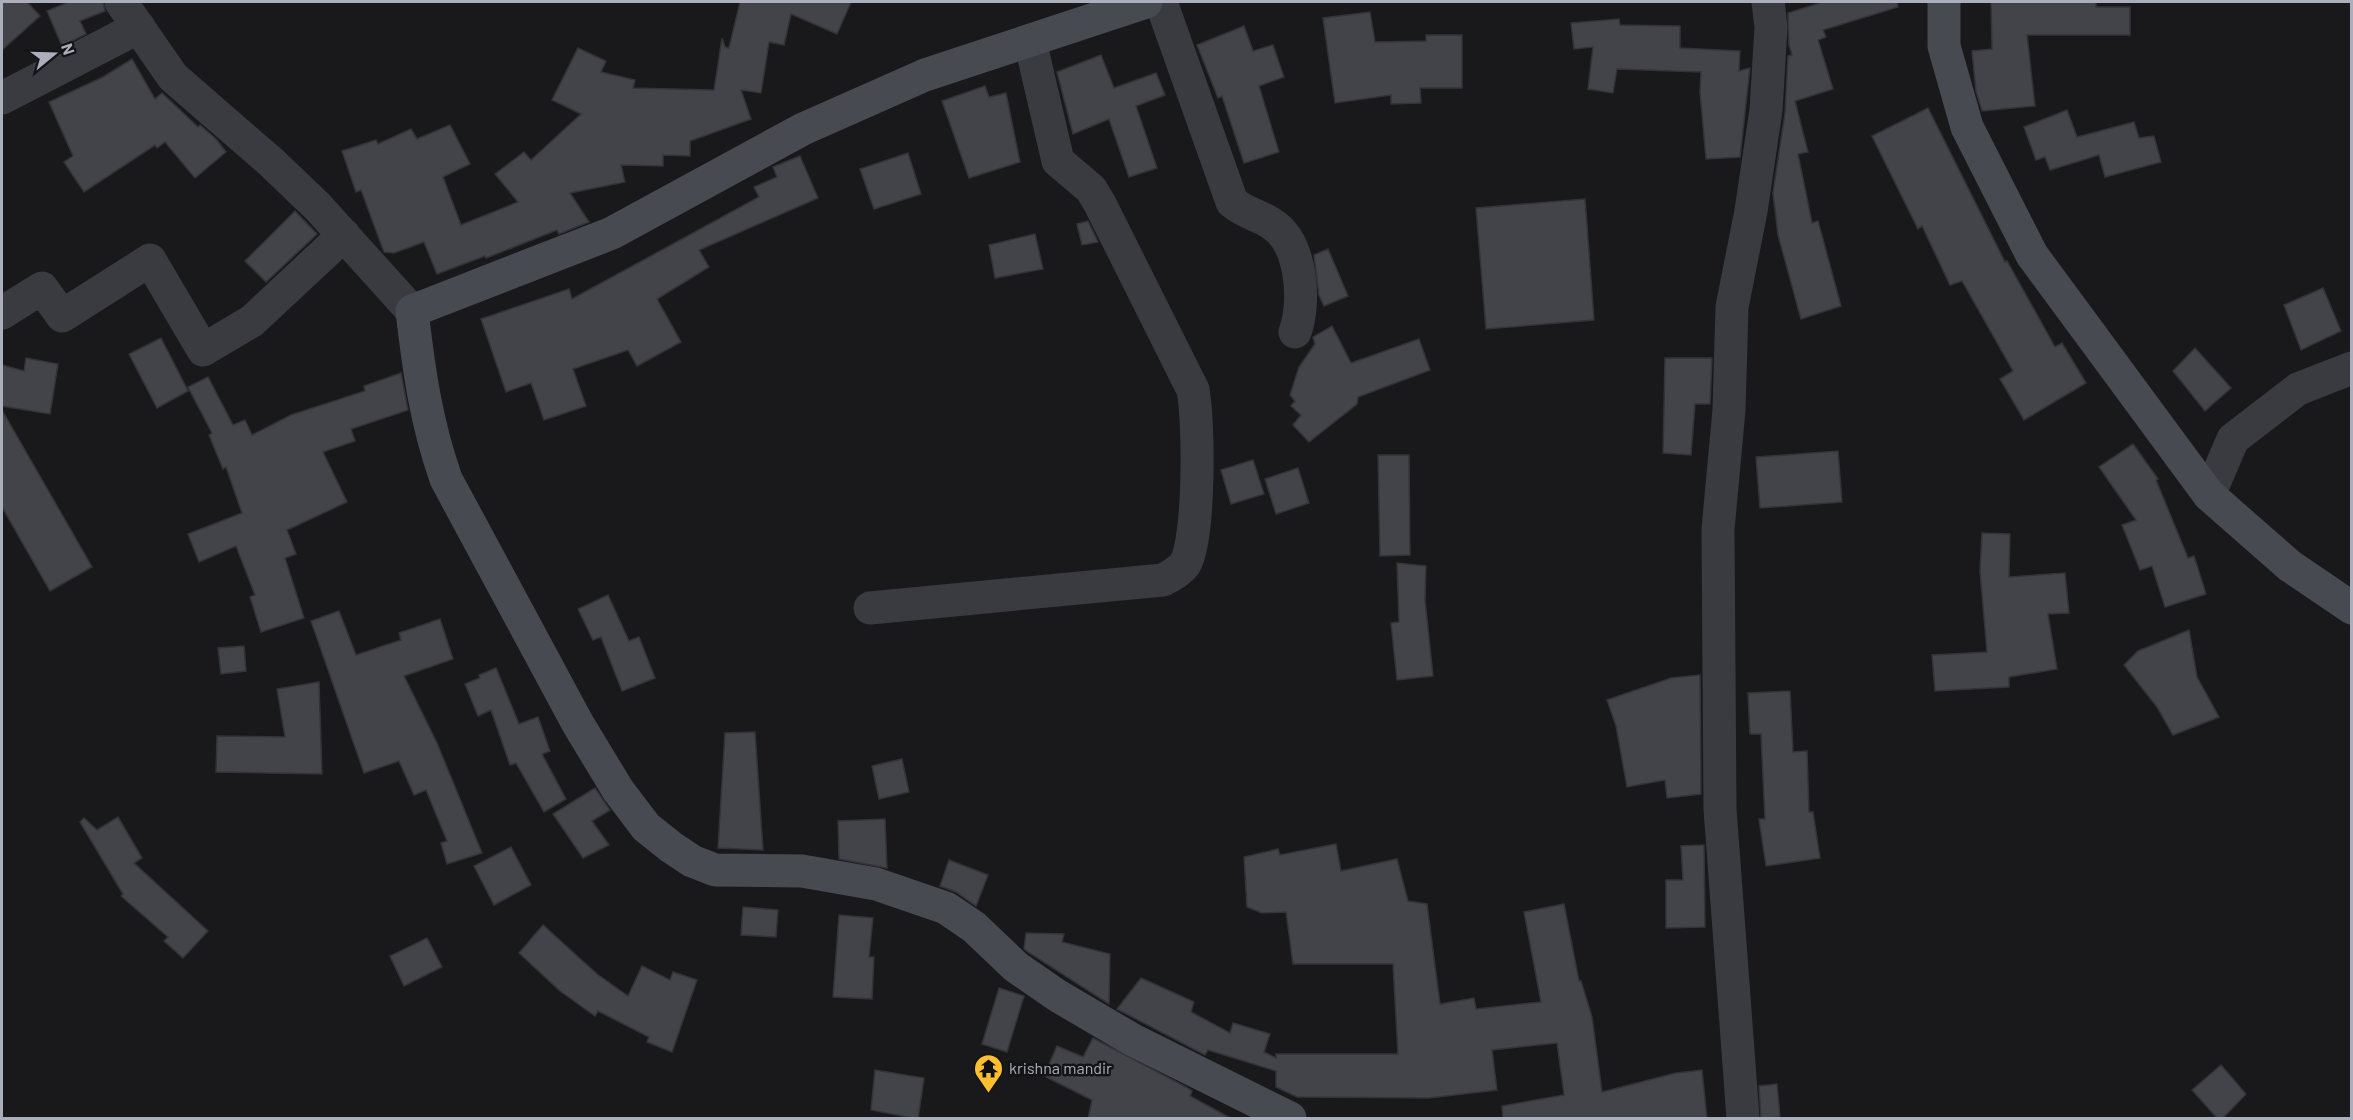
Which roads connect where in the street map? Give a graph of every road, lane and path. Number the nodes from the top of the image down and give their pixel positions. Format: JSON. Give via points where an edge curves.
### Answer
{"nodes":[{"id":1,"x":1146,"y":2,"type":"edge"},
{"id":2,"x":1161,"y":2,"type":"edge"},
{"id":3,"x":1768,"y":2,"type":"edge"},
{"id":4,"x":1944,"y":2,"type":"edge"},
{"id":5,"x":130,"y":14,"type":"edge"},
{"id":6,"x":1030,"y":40,"type":"junction"},
{"id":7,"x":2,"y":98,"type":"edge"},
{"id":8,"x":344,"y":235,"type":"junction"},
{"id":9,"x":412,"y":311,"type":"junction"},
{"id":10,"x":2,"y":313,"type":"edge"},
{"id":11,"x":1295,"y":332,"type":"dead end"},
{"id":12,"x":2352,"y":368,"type":"edge"},
{"id":13,"x":2209,"y":495,"type":"junction"},
{"id":14,"x":870,"y":608,"type":"dead end"},
{"id":15,"x":2352,"y":608,"type":"edge"},
{"id":16,"x":1290,"y":1119,"type":"edge"},
{"id":17,"x":1743,"y":1119,"type":"edge"}],
"edges":[{"from":1,"to":6,"type":"street"},
{"from":2,"to":11,"type":"street","via":[[1232,202],[1246,214],[1272,223],[1291,249],[1302,298]]},
{"from":3,"to":17,"type":"street","via":[[1771,27],[1766,110],[1732,307],[1729,410],[1718,529],[1720,809]]},
{"from":4,"to":13,"type":"street","via":[[1944,46],[1967,127],[2032,255]]},
{"from":5,"to":7,"type":"street"},
{"from":5,"to":8,"type":"street","via":[[173,77],[271,162]]},
{"from":6,"to":9,"type":"street","via":[[925,75],[803,129],[612,233]]},
{"from":6,"to":14,"type":"street","via":[[1058,160],[1091,189],[1100,204],[1193,390],[1197,410],[1190,549],[1177,573],[1163,580]]},
{"from":8,"to":9,"type":"street"},
{"from":8,"to":10,"type":"street","via":[[252,321],[203,350],[150,260],[62,316],[42,288]]},
{"from":9,"to":16,"type":"street","via":[[422,399],[446,479],[578,724],[646,827],[692,861],[715,870],[802,870],[876,884],[946,908],[975,927],[1016,967],[1058,996],[1132,1040]]},
{"from":12,"to":13,"type":"street","via":[[2298,389],[2233,439]]},
{"from":13,"to":15,"type":"street","via":[[2290,566]]}]}
